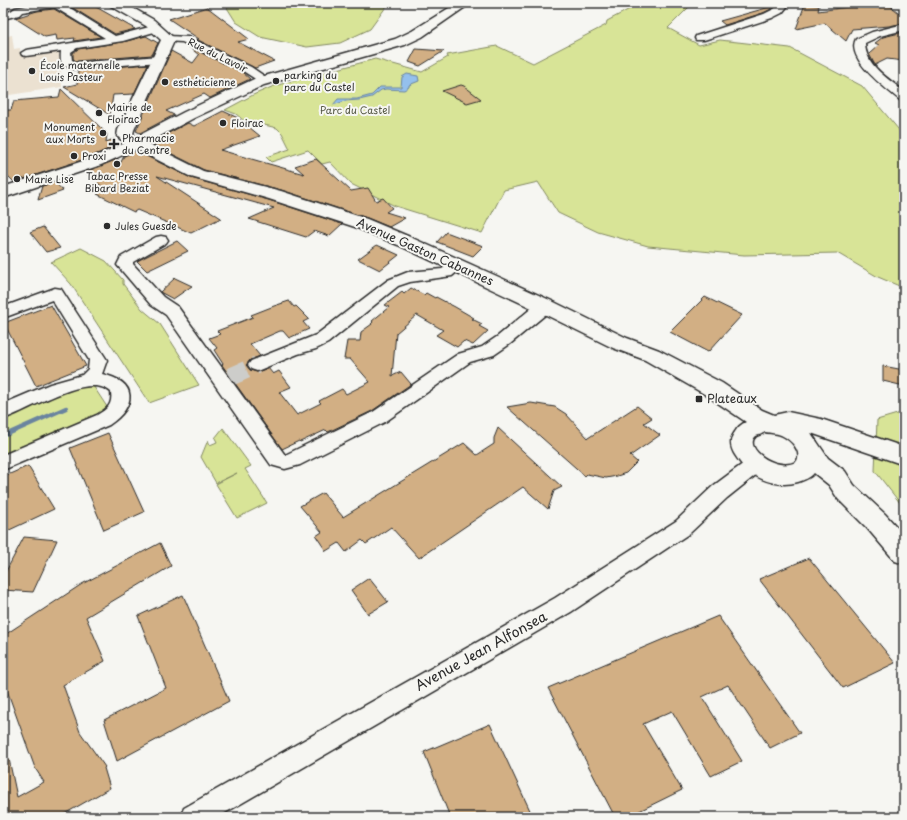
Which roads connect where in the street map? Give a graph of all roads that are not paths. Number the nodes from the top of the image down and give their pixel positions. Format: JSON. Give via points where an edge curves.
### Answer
{"nodes":[{"id":1,"x":115,"y":3,"type":"edge"},
{"id":2,"x":464,"y":3,"type":"edge"},
{"id":3,"x":785,"y":3,"type":"edge"},
{"id":4,"x":15,"y":6,"type":"edge"},
{"id":5,"x":3,"y":16,"type":"edge"},
{"id":6,"x":904,"y":27,"type":"edge"},
{"id":7,"x":157,"y":28,"type":"junction"},
{"id":8,"x":700,"y":38,"type":"dead end"},
{"id":9,"x":168,"y":39,"type":"junction"},
{"id":10,"x":111,"y":40,"type":"junction"},
{"id":11,"x":72,"y":46,"type":"junction"},
{"id":12,"x":26,"y":53,"type":"dead end"},
{"id":13,"x":159,"y":59,"type":"junction"},
{"id":14,"x":264,"y":80,"type":"junction"},
{"id":15,"x":904,"y":97,"type":"edge"},
{"id":16,"x":135,"y":143,"type":"junction"},
{"id":17,"x":3,"y":193,"type":"edge"},
{"id":18,"x":161,"y":240,"type":"dead end"},
{"id":19,"x":457,"y":265,"type":"junction"},
{"id":20,"x":545,"y":306,"type":"junction"},
{"id":21,"x":3,"y":313,"type":"edge"},
{"id":22,"x":620,"y":343,"type":"junction"},
{"id":23,"x":256,"y":365,"type":"tunnel mouth"},
{"id":24,"x":88,"y":380,"type":"junction"},
{"id":25,"x":3,"y":412,"type":"edge"},
{"id":26,"x":773,"y":424,"type":"junction"},
{"id":27,"x":843,"y":435,"type":"junction"},
{"id":28,"x":743,"y":436,"type":"junction"},
{"id":29,"x":807,"y":446,"type":"junction"},
{"id":30,"x":904,"y":456,"type":"edge"},
{"id":31,"x":3,"y":463,"type":"edge"},
{"id":32,"x":755,"y":465,"type":"junction"},
{"id":33,"x":795,"y":473,"type":"junction"},
{"id":34,"x":846,"y":492,"type":"junction"},
{"id":35,"x":904,"y":553,"type":"edge"},
{"id":36,"x":193,"y":817,"type":"edge"}],
"edges":[{"from":1,"to":7,"type":"main road"},
{"from":2,"to":14,"type":"main road","via":[[417,34],[400,42]]},
{"from":3,"to":8,"type":"street","via":[[778,11],[768,16]]},
{"from":4,"to":5,"type":"street","via":[[16,13]]},
{"from":4,"to":10,"type":"street","via":[[58,5],[66,13],[84,20],[110,36]]},
{"from":6,"to":15,"type":"street","via":[[871,35],[859,43],[860,50],[874,72]]},
{"from":7,"to":9,"type":"main road"},
{"from":7,"to":10,"type":"street"},
{"from":9,"to":13,"type":"main road"},
{"from":9,"to":14,"type":"street","name":"Rue du Lavoir","via":[[184,39],[247,68]]},
{"from":10,"to":11,"type":"street"},
{"from":11,"to":12,"type":"street"},
{"from":11,"to":13,"type":"street","via":[[66,51],[66,62],[74,66]]},
{"from":13,"to":16,"type":"main road","via":[[126,130],[125,136]]},
{"from":14,"to":16,"type":"main road"},
{"from":16,"to":17,"type":"main road","via":[[95,162]]},
{"from":16,"to":19,"type":"main road","name":"Avenue Gaston Cabannes","via":[[197,174],[275,195],[361,223]]},
{"from":18,"to":20,"type":"street","via":[[126,260],[125,265],[157,301],[172,311],[226,379],[278,460],[285,462],[379,417],[464,358],[488,351]]},
{"from":19,"to":20,"type":"main road","name":"Avenue Gaston Cabannes"},
{"from":19,"to":23,"type":"street","via":[[447,273],[408,277],[393,283],[322,339]]},
{"from":20,"to":22,"type":"main road","name":"Avenue Gaston Cabannes"},
{"from":21,"to":24,"type":"street","via":[[55,293],[98,360],[98,366]]},
{"from":22,"to":26,"type":"main road","name":"Avenue Gaston Cabannes","via":[[652,355],[714,389],[747,413]]},
{"from":22,"to":28,"type":"main road","name":"Avenue Gaston Cabannes","via":[[720,404],[730,413]]},
{"from":24,"to":25,"type":"street","via":[[66,386]]},
{"from":24,"to":31,"type":"street","via":[[101,380],[117,385],[122,400],[115,413]]},
{"from":26,"to":27,"type":"main road","via":[[788,420]]},
{"from":26,"to":28,"type":"main road","via":[[754,426]]},
{"from":26,"to":29,"type":"main road","via":[[791,430]]},
{"from":27,"to":29,"type":"main road","via":[[830,434]]},
{"from":27,"to":30,"type":"main road"},
{"from":28,"to":32,"type":"main road","via":[[743,450]]},
{"from":29,"to":33,"type":"main road","via":[[810,459],[802,470]]},
{"from":29,"to":34,"type":"main road","via":[[820,464],[837,478]]},
{"from":32,"to":33,"type":"main road","via":[[775,474]]},
{"from":32,"to":36,"type":"street","name":"Avenue Jean Alfonsea","via":[[720,492],[683,527],[569,601]]},
{"from":33,"to":34,"type":"main road","via":[[829,483]]},
{"from":34,"to":35,"type":"main road"}]}
